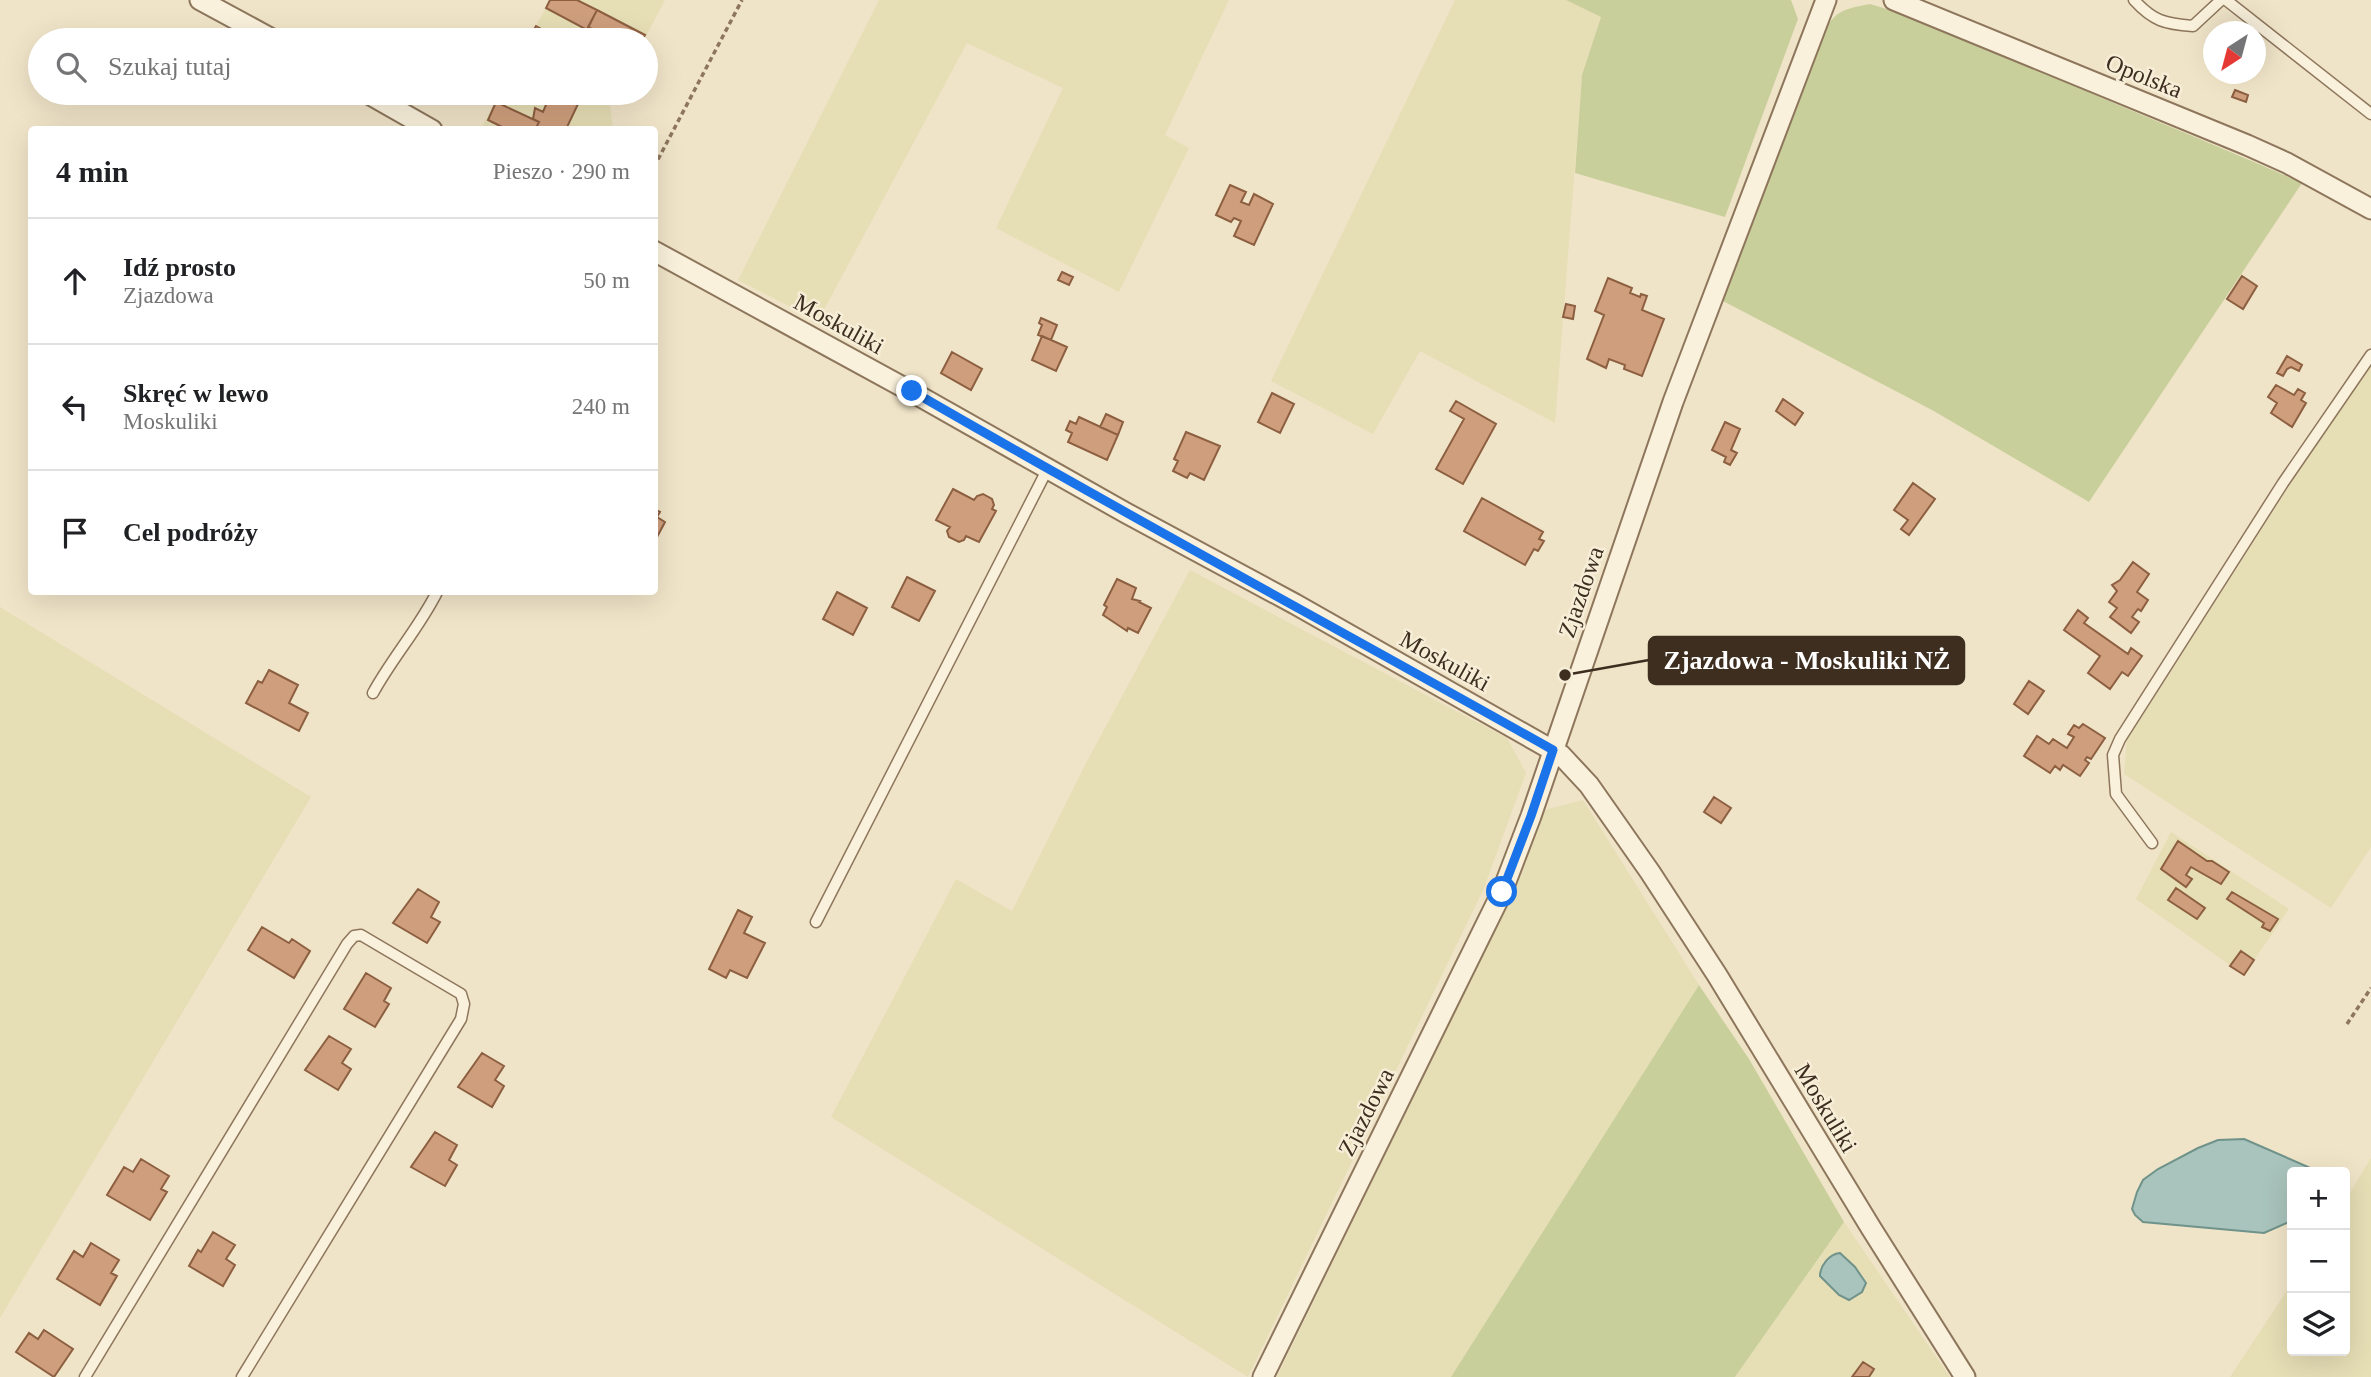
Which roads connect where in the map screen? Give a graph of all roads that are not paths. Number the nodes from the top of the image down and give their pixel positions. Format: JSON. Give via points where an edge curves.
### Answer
{"nodes":[{"id":1,"x":200,"y":0,"type":"edge"},
{"id":2,"x":1826,"y":0,"type":"edge"},
{"id":3,"x":1894,"y":0,"type":"edge"},
{"id":4,"x":2134,"y":0,"type":"edge"},
{"id":5,"x":2224,"y":0,"type":"edge"},
{"id":6,"x":252,"y":28,"type":"edge"},
{"id":7,"x":383,"y":105,"type":"edge"},
{"id":8,"x":2371,"y":114,"type":"edge"},
{"id":9,"x":408,"y":124,"type":"edge"},
{"id":10,"x":2371,"y":209,"type":"edge"},
{"id":11,"x":658,"y":253,"type":"edge"},
{"id":12,"x":2371,"y":355,"type":"edge"},
{"id":13,"x":1047,"y":470,"type":"junction"},
{"id":14,"x":435,"y":595,"type":"edge"},
{"id":15,"x":373,"y":693,"type":"dead end"},
{"id":16,"x":1553,"y":750,"type":"junction"},
{"id":17,"x":2152,"y":843,"type":"dead end"},
{"id":18,"x":816,"y":922,"type":"dead end"},
{"id":19,"x":85,"y":1377,"type":"edge"},
{"id":20,"x":242,"y":1377,"type":"edge"},
{"id":21,"x":1263,"y":1377,"type":"edge"},
{"id":22,"x":1965,"y":1377,"type":"edge"}],
"edges":[{"from":1,"to":6,"type":"street"},
{"from":2,"to":16,"type":"street","name":"Zjazdowa","via":[[1677,390]]},
{"from":3,"to":10,"type":"street","name":"Opolska","via":[[2247,145]]},
{"from":4,"to":5,"type":"lane","via":[[2165,24],[2193,26]]},
{"from":5,"to":8,"type":"lane"},
{"from":7,"to":9,"type":"street"},
{"from":11,"to":13,"type":"street","name":"Moskuliki"},
{"from":12,"to":17,"type":"lane","via":[[2283,483],[2120,739],[2113,755],[2116,794]]},
{"from":13,"to":16,"type":"street","name":"Moskuliki"},
{"from":13,"to":18,"type":"lane"},
{"from":14,"to":15,"type":"lane"},
{"from":16,"to":21,"type":"street","name":"Zjazdowa","via":[[1489,921]]},
{"from":16,"to":22,"type":"street","name":"Moskuliki","via":[[1577,770],[1650,872]]},
{"from":19,"to":20,"type":"lane","via":[[347,944],[362,935],[461,995],[461,1018]]}]}
